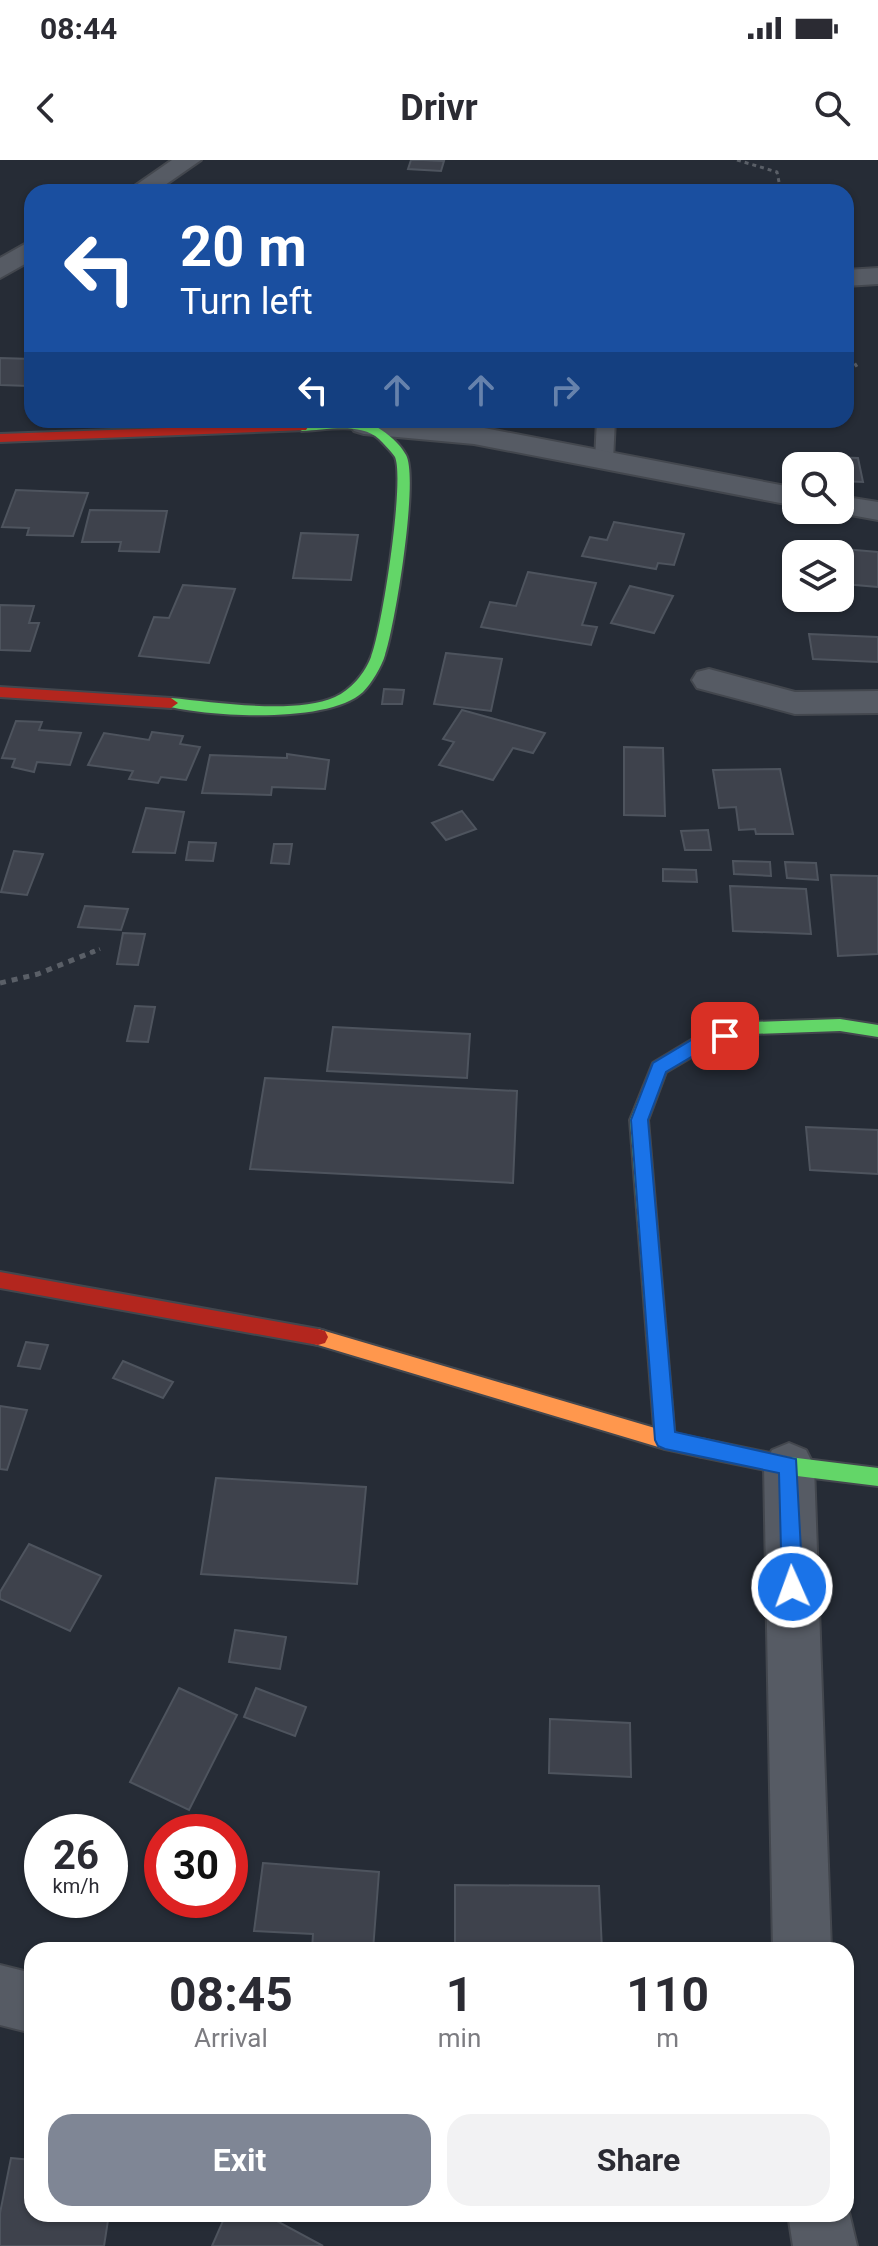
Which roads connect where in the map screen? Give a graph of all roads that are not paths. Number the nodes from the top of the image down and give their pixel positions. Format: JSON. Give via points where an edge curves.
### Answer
{"nodes":[{"id":1,"x":189,"y":160,"type":"edge"},
{"id":2,"x":151,"y":184,"type":"edge"},
{"id":3,"x":24,"y":254,"type":"edge"},
{"id":4,"x":0,"y":270,"type":"edge"},
{"id":5,"x":878,"y":276,"type":"edge"},
{"id":6,"x":854,"y":278,"type":"edge"},
{"id":7,"x":273,"y":428,"type":"edge"},
{"id":8,"x":385,"y":428,"type":"edge"},
{"id":9,"x":415,"y":428,"type":"edge"},
{"id":10,"x":606,"y":428,"type":"edge"},
{"id":11,"x":0,"y":438,"type":"edge"},
{"id":12,"x":604,"y":460,"type":"junction"},
{"id":13,"x":782,"y":494,"type":"edge"},
{"id":14,"x":854,"y":507,"type":"edge"},
{"id":15,"x":878,"y":511,"type":"edge"},
{"id":16,"x":709,"y":680,"type":"dead end"},
{"id":17,"x":0,"y":692,"type":"edge"},
{"id":18,"x":878,"y":702,"type":"edge"},
{"id":19,"x":878,"y":1031,"type":"edge"},
{"id":20,"x":0,"y":1280,"type":"edge"},
{"id":21,"x":665,"y":1440,"type":"junction"},
{"id":22,"x":789,"y":1466,"type":"junction"},
{"id":23,"x":878,"y":1477,"type":"edge"},
{"id":24,"x":802,"y":1942,"type":"edge"},
{"id":25,"x":0,"y":1995,"type":"edge"},
{"id":26,"x":24,"y":2001,"type":"edge"},
{"id":27,"x":821,"y":2222,"type":"edge"},
{"id":28,"x":825,"y":2246,"type":"edge"}],
"edges":[{"from":1,"to":2,"type":"street"},
{"from":3,"to":4,"type":"street"},
{"from":5,"to":6,"type":"street"},
{"from":7,"to":11,"type":"street"},
{"from":8,"to":17,"type":"street","via":[[404,466],[395,565],[381,654],[360,687],[343,699],[266,711]]},
{"from":9,"to":12,"type":"street"},
{"from":10,"to":12,"type":"lane"},
{"from":12,"to":13,"type":"street"},
{"from":14,"to":15,"type":"street"},
{"from":16,"to":18,"type":"street","via":[[795,703]]},
{"from":19,"to":21,"type":"street","via":[[840,1025],[751,1028],[699,1044],[659,1068],[639,1120]]},
{"from":20,"to":21,"type":"street","via":[[298,1331]]},
{"from":21,"to":22,"type":"street"},
{"from":22,"to":23,"type":"street"},
{"from":22,"to":24,"type":"street"},
{"from":25,"to":26,"type":"street"},
{"from":27,"to":28,"type":"street"}]}
